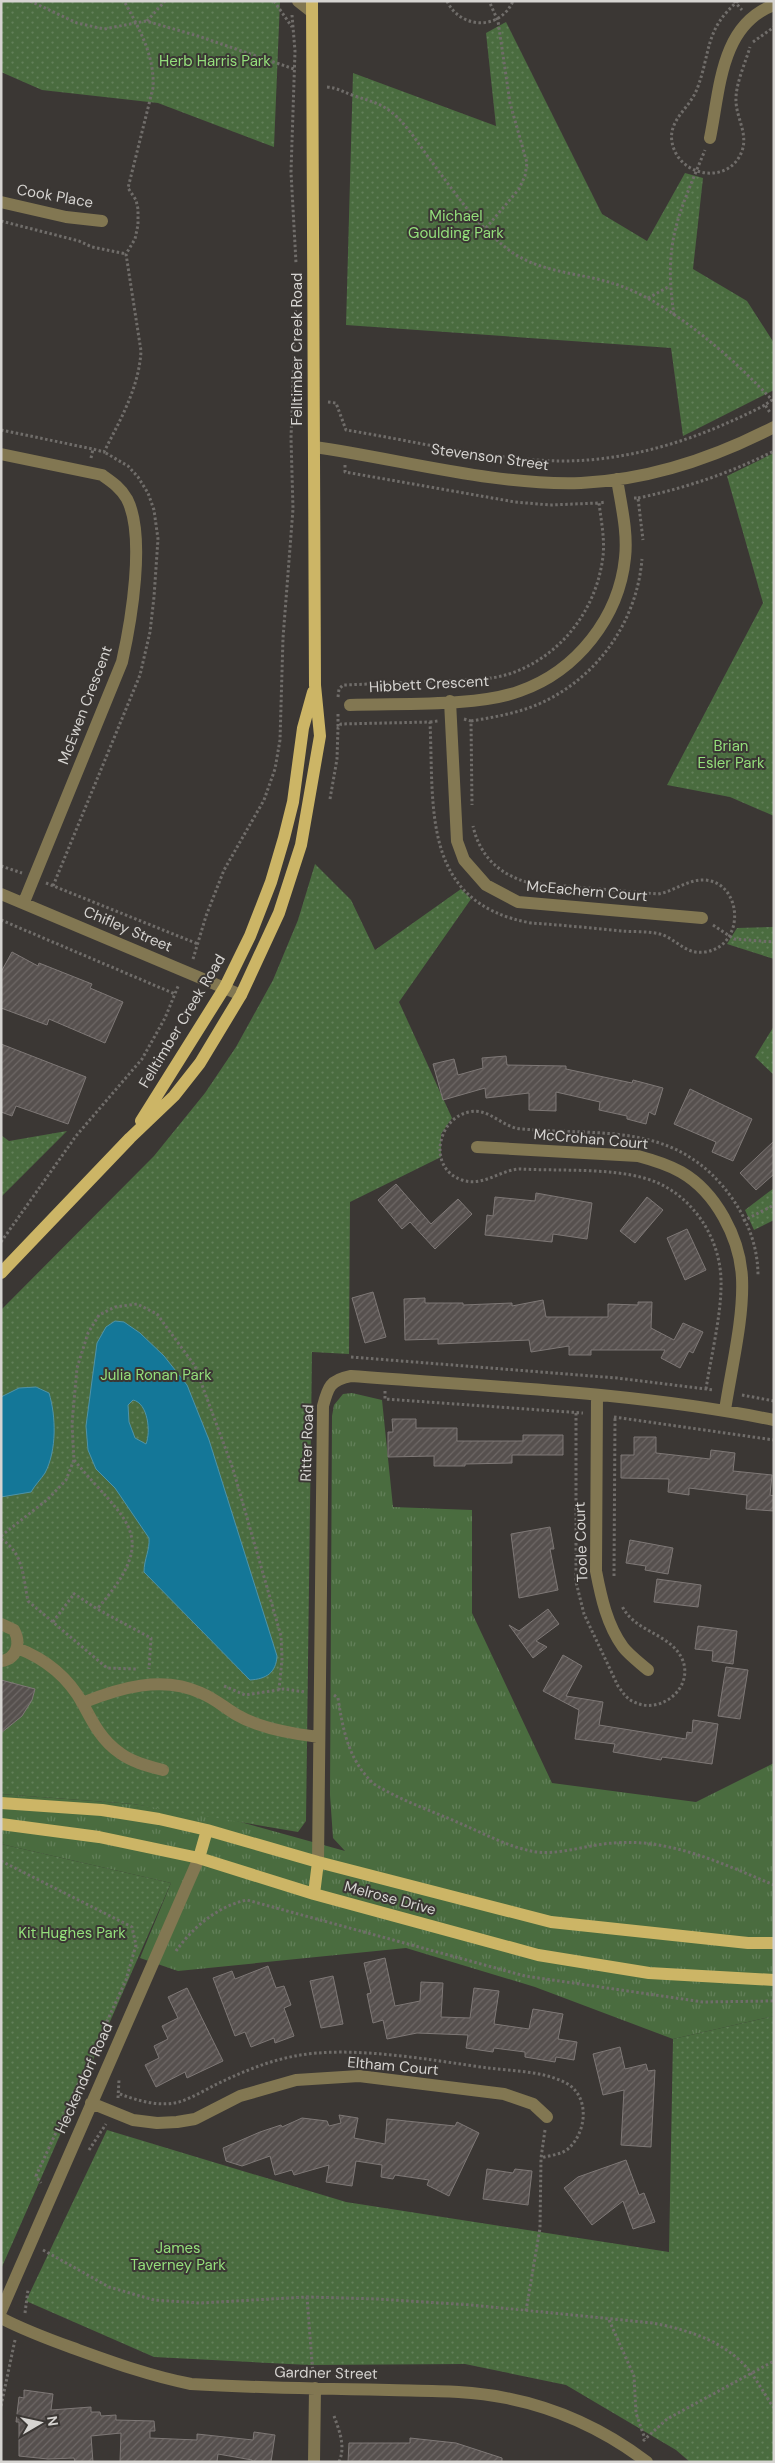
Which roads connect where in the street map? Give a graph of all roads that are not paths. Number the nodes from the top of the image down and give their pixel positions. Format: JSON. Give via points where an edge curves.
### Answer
{"nodes":[{"id":1,"x":312,"y":5,"type":"edge"},
{"id":2,"x":774,"y":5,"type":"edge"},
{"id":3,"x":295,"y":6,"type":"edge"},
{"id":4,"x":710,"y":138,"type":"road end"},
{"id":5,"x":1,"y":202,"type":"edge"},
{"id":6,"x":102,"y":221,"type":"dead end"},
{"id":7,"x":774,"y":427,"type":"edge"},
{"id":8,"x":314,"y":447,"type":"junction"},
{"id":9,"x":1,"y":454,"type":"edge"},
{"id":10,"x":617,"y":479,"type":"junction"},
{"id":11,"x":315,"y":685,"type":"junction"},
{"id":12,"x":450,"y":701,"type":"junction"},
{"id":13,"x":344,"y":704,"type":"road end"},
{"id":14,"x":1,"y":894,"type":"edge"},
{"id":15,"x":24,"y":902,"type":"junction"},
{"id":16,"x":702,"y":918,"type":"road end"},
{"id":17,"x":225,"y":987,"type":"junction"},
{"id":18,"x":241,"y":995,"type":"junction"},
{"id":19,"x":130,"y":1138,"type":"junction"},
{"id":20,"x":477,"y":1148,"type":"dead end"},
{"id":21,"x":1,"y":1273,"type":"edge"},
{"id":22,"x":597,"y":1396,"type":"junction"},
{"id":23,"x":725,"y":1410,"type":"junction"},
{"id":24,"x":774,"y":1420,"type":"edge"},
{"id":25,"x":1,"y":1624,"type":"edge"},
{"id":26,"x":18,"y":1648,"type":"junction"},
{"id":27,"x":1,"y":1661,"type":"edge"},
{"id":28,"x":648,"y":1670,"type":"dead end"},
{"id":29,"x":82,"y":1703,"type":"junction"},
{"id":30,"x":319,"y":1736,"type":"junction"},
{"id":31,"x":163,"y":1770,"type":"dead end"},
{"id":32,"x":1,"y":1803,"type":"edge"},
{"id":33,"x":1,"y":1824,"type":"edge"},
{"id":34,"x":207,"y":1830,"type":"junction"},
{"id":35,"x":198,"y":1858,"type":"junction"},
{"id":36,"x":318,"y":1862,"type":"junction"},
{"id":37,"x":314,"y":1894,"type":"junction"},
{"id":38,"x":774,"y":1943,"type":"edge"},
{"id":39,"x":774,"y":1980,"type":"edge"},
{"id":40,"x":90,"y":2103,"type":"junction"},
{"id":41,"x":547,"y":2118,"type":"road end"},
{"id":42,"x":1,"y":2311,"type":"edge"},
{"id":43,"x":1,"y":2318,"type":"edge"},
{"id":44,"x":315,"y":2388,"type":"junction"},
{"id":45,"x":630,"y":2457,"type":"edge"},
{"id":46,"x":314,"y":2462,"type":"edge"},
{"id":47,"x":647,"y":2462,"type":"edge"}],
"edges":[{"from":1,"to":3,"type":"street"},
{"from":1,"to":8,"type":"main road","name":"Felltimber Creek Road"},
{"from":2,"to":4,"type":"street","via":[[758,13],[735,36],[728,52]]},
{"from":5,"to":6,"type":"street","name":"Cook Place","via":[[66,217]]},
{"from":7,"to":10,"type":"street","name":"Stevenson Street","via":[[702,459]]},
{"from":8,"to":10,"type":"street","name":"Stevenson Street","via":[[516,480],[582,483]]},
{"from":8,"to":11,"type":"main road","name":"Felltimber Creek Road"},
{"from":9,"to":15,"type":"street","name":"McEwen Crescent","via":[[88,471],[116,485],[126,497],[133,514],[136,552],[129,631],[122,662]]},
{"from":10,"to":12,"type":"street","name":"Hibbett Crescent","via":[[626,558],[619,590],[606,621],[582,650],[556,673],[520,692]]},
{"from":11,"to":17,"type":"main road","name":"Felltimber Creek Road","via":[[303,728],[293,802],[271,882]]},
{"from":11,"to":18,"type":"main road","name":"Felltimber Creek Road","via":[[320,736],[301,845],[279,914]]},
{"from":12,"to":13,"type":"street","name":"Hibbett Crescent"},
{"from":12,"to":16,"type":"street","name":"McEachern Court","via":[[457,841],[464,860],[486,885],[518,902]]},
{"from":14,"to":15,"type":"street","name":"Chifley Street"},
{"from":15,"to":17,"type":"street","name":"Chifley Street"},
{"from":17,"to":18,"type":"street","name":"Chifley Street"},
{"from":17,"to":19,"type":"main road","name":"Felltimber Creek Road"},
{"from":18,"to":19,"type":"main road","name":"Felltimber Creek Road","via":[[200,1063],[174,1096]]},
{"from":19,"to":21,"type":"main road","name":"Felltimber Creek Road"},
{"from":20,"to":23,"type":"street","name":"McCrohan Court","via":[[638,1156],[682,1172],[699,1186],[716,1205],[729,1228],[738,1252],[742,1277]]},
{"from":22,"to":23,"type":"street","name":"Ritter Road"},
{"from":22,"to":28,"type":"street","name":"Toole Court","via":[[596,1570],[600,1595],[611,1627],[623,1648]]},
{"from":22,"to":30,"type":"street","name":"Ritter Road","via":[[351,1376],[338,1378],[328,1388],[323,1406]]},
{"from":23,"to":24,"type":"street","name":"Ritter Road"},
{"from":25,"to":26,"type":"street","via":[[14,1630]]},
{"from":26,"to":27,"type":"street","via":[[11,1658]]},
{"from":26,"to":29,"type":"street","via":[[55,1668]]},
{"from":29,"to":30,"type":"street","via":[[114,1690],[137,1686],[160,1684],[182,1687],[201,1692],[256,1724],[299,1735]]},
{"from":29,"to":31,"type":"street","via":[[96,1728],[120,1754]]},
{"from":30,"to":36,"type":"street","name":"Ritter Road"},
{"from":32,"to":34,"type":"main road","name":"Melrose Drive","via":[[102,1810]]},
{"from":33,"to":35,"type":"main road","name":"Melrose Drive","via":[[99,1837]]},
{"from":34,"to":35,"type":"main road"},
{"from":34,"to":36,"type":"main road","name":"Melrose Drive"},
{"from":35,"to":37,"type":"main road","name":"Melrose Drive"},
{"from":35,"to":40,"type":"street","name":"Heckendorf Road"},
{"from":36,"to":37,"type":"main road"},
{"from":36,"to":38,"type":"main road","name":"Melrose Drive","via":[[551,1922]]},
{"from":37,"to":39,"type":"main road","name":"Melrose Drive","via":[[538,1955],[649,1973]]},
{"from":40,"to":41,"type":"street","name":"Eltham Court","via":[[133,2120],[177,2122],[196,2119],[240,2096],[296,2080],[359,2076],[504,2094],[533,2104]]},
{"from":40,"to":42,"type":"street","name":"Heckendorf Road"},
{"from":43,"to":44,"type":"street","name":"Gardner Street","via":[[154,2376],[191,2384]]},
{"from":44,"to":45,"type":"street","name":"Gardner Street","via":[[461,2392],[506,2398],[559,2414],[619,2442]]},
{"from":44,"to":46,"type":"street"},
{"from":45,"to":47,"type":"street","name":"Gardner Street"}]}
